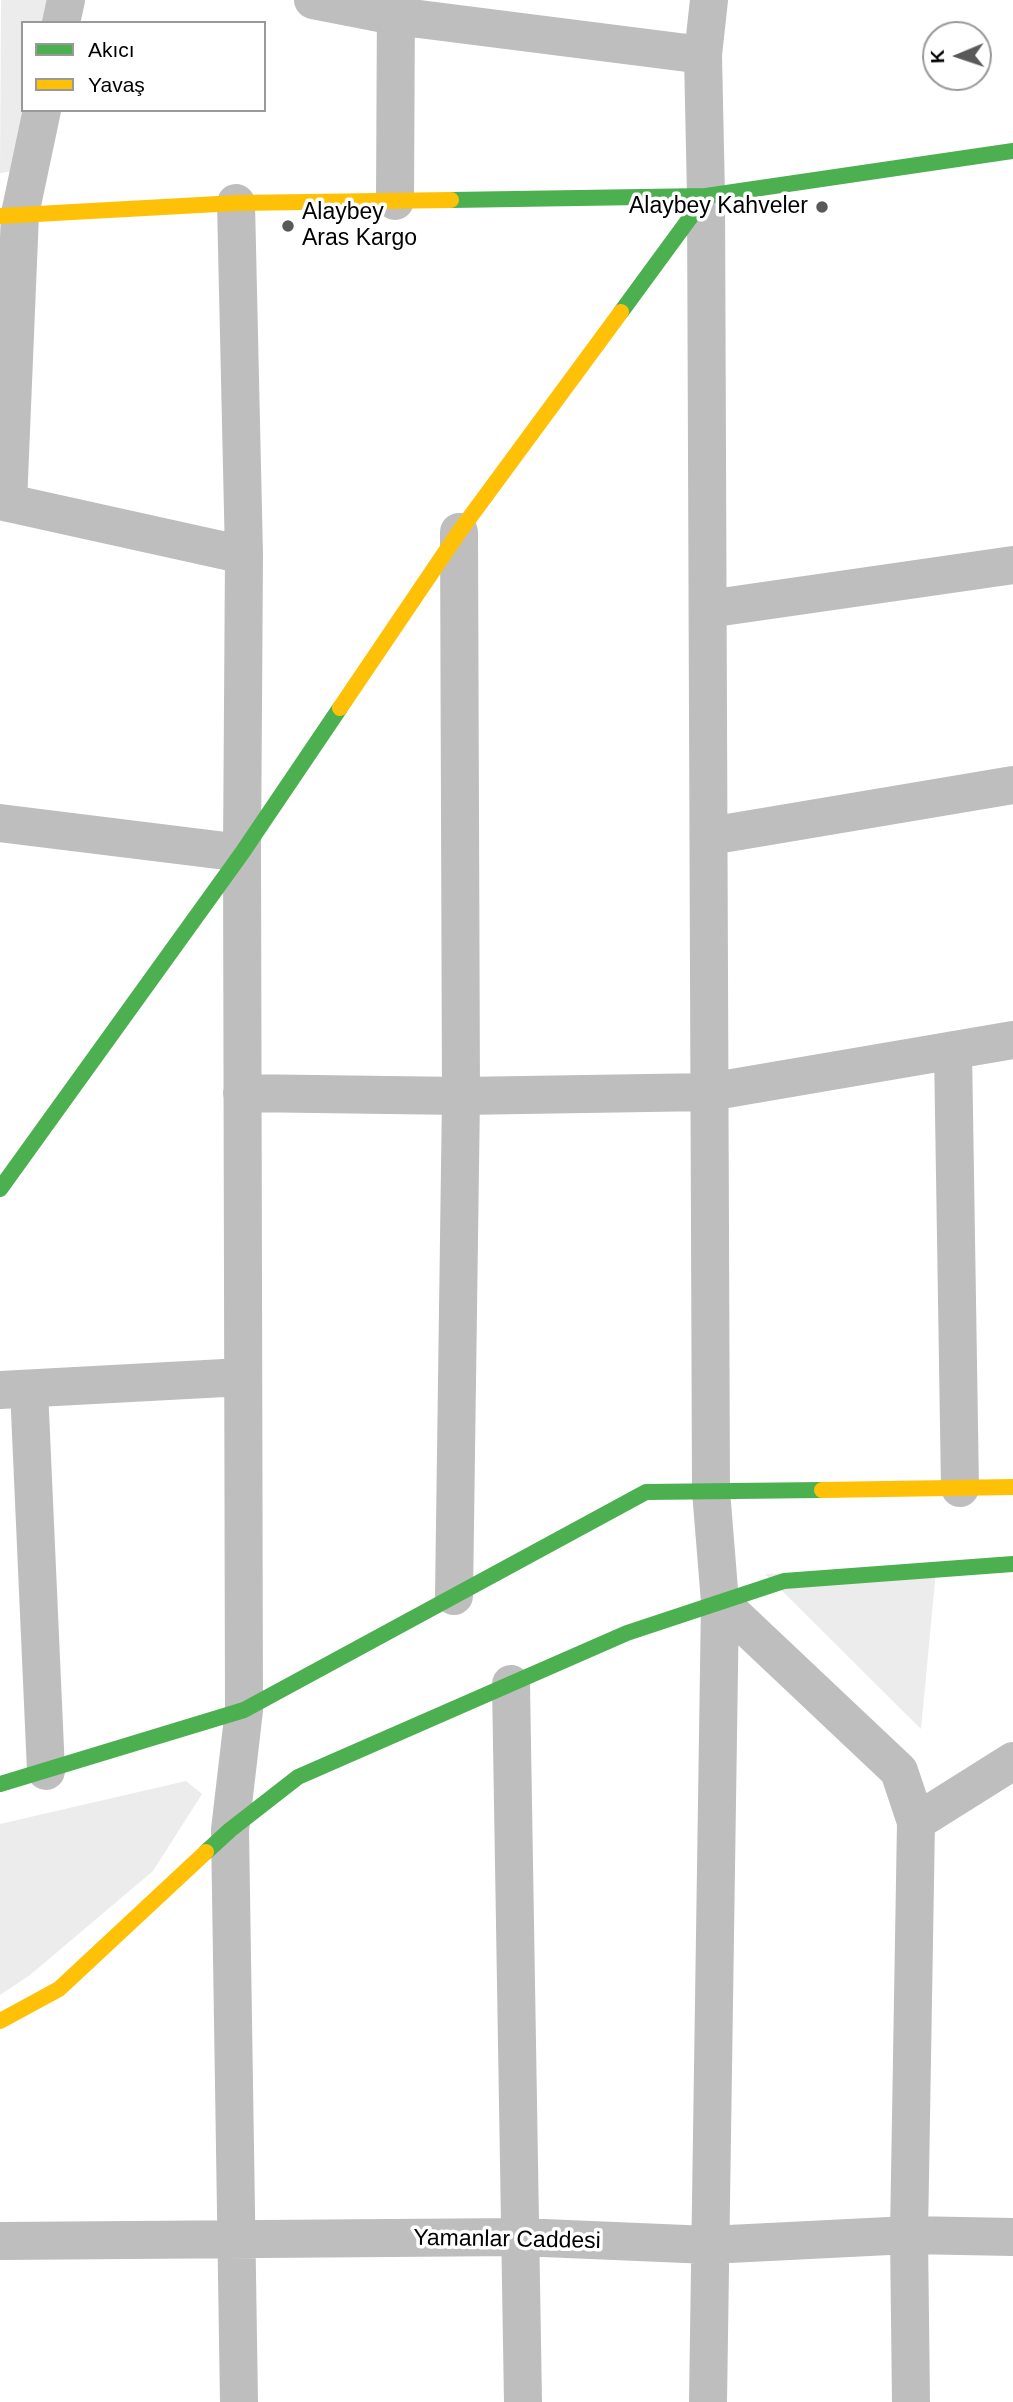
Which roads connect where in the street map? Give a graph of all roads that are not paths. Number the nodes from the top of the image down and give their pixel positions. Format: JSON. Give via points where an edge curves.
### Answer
{"nodes":[{"id":1,"x":66,"y":0,"type":"edge"},
{"id":2,"x":313,"y":0,"type":"edge"},
{"id":3,"x":709,"y":0,"type":"edge"},
{"id":4,"x":395,"y":8,"type":"edge"},
{"id":5,"x":61,"y":21,"type":"edge"},
{"id":6,"x":703,"y":55,"type":"junction"},
{"id":7,"x":41,"y":112,"type":"edge"},
{"id":8,"x":1013,"y":151,"type":"edge"},
{"id":9,"x":706,"y":195,"type":"junction"},
{"id":10,"x":395,"y":201,"type":"junction"},
{"id":11,"x":236,"y":203,"type":"junction"},
{"id":12,"x":10,"y":215,"type":"edge"},
{"id":13,"x":4,"y":502,"type":"edge"},
{"id":14,"x":459,"y":533,"type":"junction"},
{"id":15,"x":244,"y":555,"type":"junction"},
{"id":16,"x":1013,"y":565,"type":"edge"},
{"id":17,"x":708,"y":609,"type":"junction"},
{"id":18,"x":1013,"y":785,"type":"edge"},
{"id":19,"x":0,"y":823,"type":"edge"},
{"id":20,"x":710,"y":836,"type":"junction"},
{"id":21,"x":242,"y":852,"type":"junction"},
{"id":22,"x":1013,"y":1040,"type":"edge"},
{"id":23,"x":953,"y":1050,"type":"junction"},
{"id":24,"x":709,"y":1092,"type":"junction"},
{"id":25,"x":243,"y":1093,"type":"junction"},
{"id":26,"x":461,"y":1096,"type":"junction"},
{"id":27,"x":0,"y":1189,"type":"edge"},
{"id":28,"x":243,"y":1377,"type":"junction"},
{"id":29,"x":15,"y":1389,"type":"edge"},
{"id":30,"x":960,"y":1488,"type":"junction"},
{"id":31,"x":1013,"y":1488,"type":"edge"},
{"id":32,"x":711,"y":1491,"type":"junction"},
{"id":33,"x":1013,"y":1564,"type":"edge"},
{"id":34,"x":454,"y":1596,"type":"junction"},
{"id":35,"x":720,"y":1602,"type":"junction"},
{"id":36,"x":511,"y":1684,"type":"junction"},
{"id":37,"x":244,"y":1710,"type":"junction"},
{"id":38,"x":1013,"y":1761,"type":"edge"},
{"id":39,"x":46,"y":1771,"type":"junction"},
{"id":40,"x":0,"y":1784,"type":"edge"},
{"id":41,"x":916,"y":1822,"type":"junction"},
{"id":42,"x":230,"y":1830,"type":"junction"},
{"id":43,"x":0,"y":2021,"type":"edge"},
{"id":44,"x":909,"y":2235,"type":"junction"},
{"id":45,"x":1013,"y":2236,"type":"edge"},
{"id":46,"x":520,"y":2237,"type":"junction"},
{"id":47,"x":237,"y":2240,"type":"junction"},
{"id":48,"x":0,"y":2241,"type":"edge"},
{"id":49,"x":709,"y":2245,"type":"junction"},
{"id":50,"x":239,"y":2402,"type":"edge"},
{"id":51,"x":523,"y":2402,"type":"edge"},
{"id":52,"x":708,"y":2402,"type":"edge"},
{"id":53,"x":911,"y":2402,"type":"edge"}],
"edges":[{"from":1,"to":5,"type":"street"},
{"from":2,"to":4,"type":"street"},
{"from":3,"to":6,"type":"street"},
{"from":4,"to":6,"type":"street"},
{"from":4,"to":10,"type":"street"},
{"from":6,"to":9,"type":"street"},
{"from":7,"to":12,"type":"street"},
{"from":8,"to":9,"type":"street"},
{"from":9,"to":10,"type":"street"},
{"from":9,"to":14,"type":"street"},
{"from":9,"to":17,"type":"street"},
{"from":10,"to":11,"type":"street"},
{"from":11,"to":12,"type":"street"},
{"from":11,"to":15,"type":"street"},
{"from":12,"to":13,"type":"street"},
{"from":13,"to":15,"type":"street"},
{"from":14,"to":21,"type":"street"},
{"from":14,"to":26,"type":"street"},
{"from":15,"to":21,"type":"street"},
{"from":16,"to":17,"type":"street"},
{"from":17,"to":20,"type":"street"},
{"from":18,"to":20,"type":"street"},
{"from":19,"to":21,"type":"street"},
{"from":20,"to":24,"type":"street"},
{"from":21,"to":25,"type":"street"},
{"from":21,"to":27,"type":"street"},
{"from":22,"to":23,"type":"street"},
{"from":23,"to":24,"type":"street"},
{"from":23,"to":30,"type":"street"},
{"from":24,"to":26,"type":"street"},
{"from":24,"to":32,"type":"street"},
{"from":25,"to":26,"type":"street"},
{"from":25,"to":28,"type":"street"},
{"from":26,"to":34,"type":"street"},
{"from":28,"to":29,"type":"street"},
{"from":28,"to":37,"type":"street"},
{"from":29,"to":39,"type":"street"},
{"from":30,"to":31,"type":"street"},
{"from":30,"to":32,"type":"street"},
{"from":32,"to":34,"type":"street","via":[[646,1492]]},
{"from":32,"to":35,"type":"street"},
{"from":33,"to":35,"type":"street","via":[[784,1581]]},
{"from":34,"to":37,"type":"street"},
{"from":35,"to":36,"type":"street","via":[[627,1633]]},
{"from":35,"to":41,"type":"street","via":[[899,1771]]},
{"from":35,"to":49,"type":"street"},
{"from":36,"to":42,"type":"street","via":[[298,1777]]},
{"from":36,"to":46,"type":"street"},
{"from":37,"to":39,"type":"street"},
{"from":37,"to":42,"type":"street"},
{"from":38,"to":41,"type":"street"},
{"from":39,"to":40,"type":"street"},
{"from":41,"to":44,"type":"street"},
{"from":42,"to":43,"type":"street","via":[[59,1989]]},
{"from":42,"to":47,"type":"street"},
{"from":44,"to":45,"type":"street","name":"Yamanlar Caddesi"},
{"from":44,"to":49,"type":"street","name":"Yamanlar Caddesi"},
{"from":44,"to":53,"type":"street"},
{"from":46,"to":47,"type":"street","name":"Yamanlar Caddesi"},
{"from":46,"to":49,"type":"street","name":"Yamanlar Caddesi"},
{"from":46,"to":51,"type":"street"},
{"from":47,"to":48,"type":"street","name":"Yamanlar Caddesi"},
{"from":47,"to":50,"type":"street"},
{"from":49,"to":52,"type":"street"}]}
